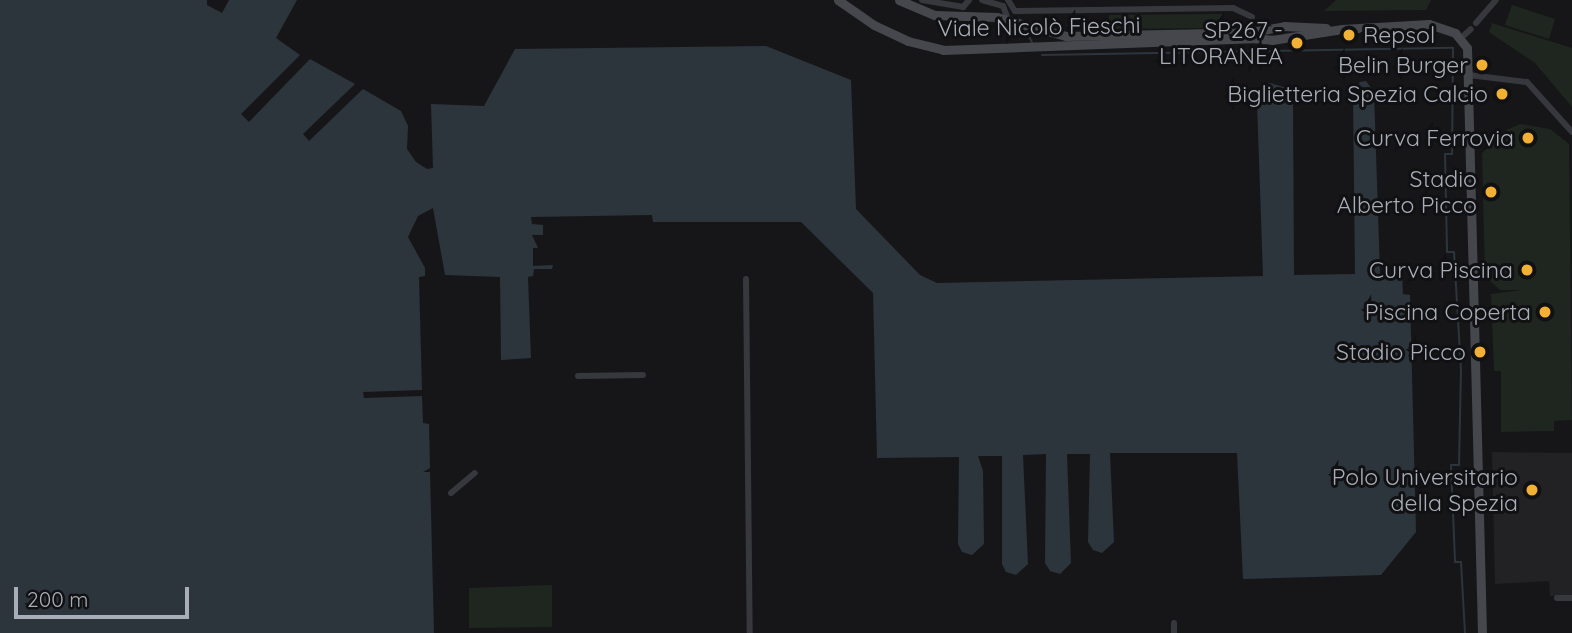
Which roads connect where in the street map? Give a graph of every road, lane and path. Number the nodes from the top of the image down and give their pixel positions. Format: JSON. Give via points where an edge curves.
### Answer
{"nodes":[{"id":1,"x":838,"y":0,"type":"edge"},
{"id":2,"x":899,"y":0,"type":"edge"},
{"id":3,"x":922,"y":0,"type":"edge"},
{"id":4,"x":969,"y":0,"type":"edge"},
{"id":5,"x":982,"y":0,"type":"edge"},
{"id":6,"x":1008,"y":0,"type":"edge"},
{"id":7,"x":1043,"y":0,"type":"edge"},
{"id":8,"x":1496,"y":0,"type":"edge"},
{"id":9,"x":1233,"y":4,"type":"edge"},
{"id":10,"x":1042,"y":11,"type":"junction"},
{"id":11,"x":1008,"y":19,"type":"junction"},
{"id":12,"x":1255,"y":30,"type":"junction"},
{"id":13,"x":1461,"y":38,"type":"junction"},
{"id":14,"x":1469,"y":75,"type":"junction"},
{"id":15,"x":1572,"y":132,"type":"edge"},
{"id":16,"x":746,"y":279,"type":"dead end"},
{"id":17,"x":643,"y":375,"type":"dead end"},
{"id":18,"x":578,"y":376,"type":"dead end"},
{"id":19,"x":475,"y":473,"type":"dead end"},
{"id":20,"x":450,"y":493,"type":"dead end"},
{"id":21,"x":1557,"y":598,"type":"dead end"},
{"id":22,"x":1572,"y":598,"type":"edge"},
{"id":23,"x":1174,"y":623,"type":"dead end"},
{"id":24,"x":750,"y":633,"type":"edge"},
{"id":25,"x":1174,"y":633,"type":"edge"},
{"id":26,"x":1482,"y":633,"type":"edge"}],
"edges":[{"from":1,"to":12,"type":"main road","name":"Viale Nicolò Fieschi","via":[[861,18],[908,41],[943,50]]},
{"from":2,"to":11,"type":"main road","via":[[916,9]]},
{"from":3,"to":4,"type":"street","via":[[965,7]]},
{"from":5,"to":11,"type":"street","via":[[1003,6]]},
{"from":6,"to":10,"type":"street","via":[[1015,11]]},
{"from":7,"to":10,"type":"street"},
{"from":8,"to":13,"type":"street"},
{"from":9,"to":10,"type":"street"},
{"from":9,"to":12,"type":"street"},
{"from":11,"to":12,"type":"main road","via":[[1051,34]]},
{"from":12,"to":13,"type":"main road","name":"Viale Nicolò Fieschi","via":[[1429,24]]},
{"from":13,"to":14,"type":"main road","via":[[1468,53]]},
{"from":14,"to":15,"type":"street","via":[[1527,82]]},
{"from":14,"to":26,"type":"main road"},
{"from":16,"to":24,"type":"street"},
{"from":17,"to":18,"type":"street"},
{"from":19,"to":20,"type":"street"},
{"from":21,"to":22,"type":"street"},
{"from":23,"to":25,"type":"street"}]}
